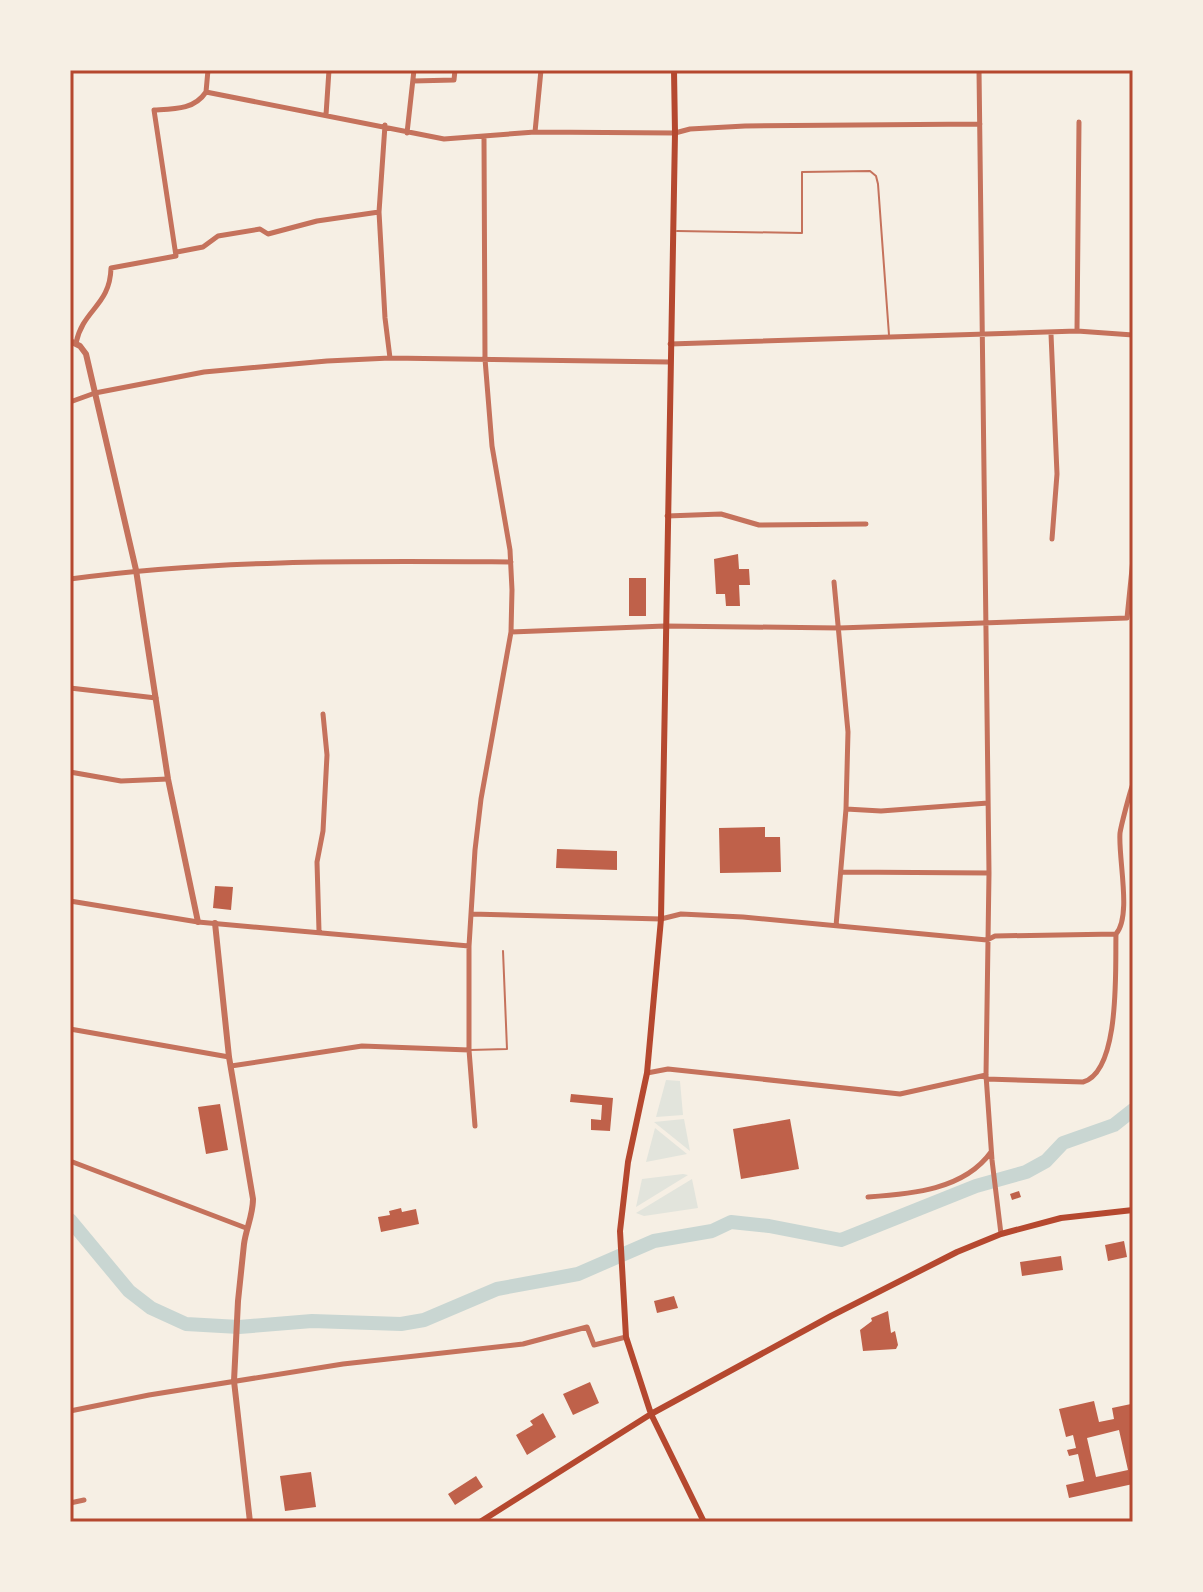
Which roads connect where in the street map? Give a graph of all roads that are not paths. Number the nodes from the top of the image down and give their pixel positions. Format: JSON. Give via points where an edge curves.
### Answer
{"nodes":[{"id":1,"x":208,"y":70,"type":"edge"},
{"id":2,"x":329,"y":70,"type":"edge"},
{"id":3,"x":414,"y":70,"type":"edge"},
{"id":4,"x":455,"y":70,"type":"edge"},
{"id":5,"x":541,"y":70,"type":"edge"},
{"id":6,"x":674,"y":70,"type":"edge"},
{"id":7,"x":979,"y":70,"type":"edge"},
{"id":8,"x":413,"y":81,"type":"junction"},
{"id":9,"x":206,"y":92,"type":"junction"},
{"id":10,"x":326,"y":115,"type":"junction"},
{"id":11,"x":1079,"y":122,"type":"dead end"},
{"id":12,"x":980,"y":124,"type":"junction"},
{"id":13,"x":385,"y":125,"type":"junction"},
{"id":14,"x":535,"y":132,"type":"junction"},
{"id":15,"x":407,"y":133,"type":"junction"},
{"id":16,"x":675,"y":133,"type":"junction"},
{"id":17,"x":484,"y":138,"type":"junction"},
{"id":18,"x":379,"y":212,"type":"junction"},
{"id":19,"x":672,"y":231,"type":"junction"},
{"id":20,"x":177,"y":252,"type":"junction"},
{"id":21,"x":1077,"y":331,"type":"junction"},
{"id":22,"x":1051,"y":334,"type":"junction"},
{"id":23,"x":983,"y":335,"type":"junction"},
{"id":24,"x":1133,"y":335,"type":"edge"},
{"id":25,"x":889,"y":339,"type":"junction"},
{"id":26,"x":73,"y":342,"type":"edge"},
{"id":27,"x":669,"y":344,"type":"junction"},
{"id":28,"x":390,"y":358,"type":"junction"},
{"id":29,"x":485,"y":359,"type":"junction"},
{"id":30,"x":669,"y":362,"type":"junction"},
{"id":31,"x":95,"y":393,"type":"junction"},
{"id":32,"x":70,"y":402,"type":"edge"},
{"id":33,"x":666,"y":516,"type":"junction"},
{"id":34,"x":866,"y":524,"type":"dead end"},
{"id":35,"x":1052,"y":539,"type":"dead end"},
{"id":36,"x":1133,"y":559,"type":"edge"},
{"id":37,"x":511,"y":562,"type":"junction"},
{"id":38,"x":136,"y":570,"type":"junction"},
{"id":39,"x":70,"y":579,"type":"edge"},
{"id":40,"x":834,"y":582,"type":"dead end"},
{"id":41,"x":986,"y":622,"type":"junction"},
{"id":42,"x":665,"y":626,"type":"junction"},
{"id":43,"x":839,"y":628,"type":"junction"},
{"id":44,"x":511,"y":632,"type":"junction"},
{"id":45,"x":70,"y":688,"type":"edge"},
{"id":46,"x":157,"y":698,"type":"junction"},
{"id":47,"x":323,"y":714,"type":"dead end"},
{"id":48,"x":70,"y":772,"type":"edge"},
{"id":49,"x":168,"y":779,"type":"junction"},
{"id":50,"x":1133,"y":784,"type":"edge"},
{"id":51,"x":988,"y":803,"type":"junction"},
{"id":52,"x":846,"y":809,"type":"junction"},
{"id":53,"x":841,"y":872,"type":"junction"},
{"id":54,"x":989,"y":873,"type":"junction"},
{"id":55,"x":70,"y":901,"type":"edge"},
{"id":56,"x":471,"y":914,"type":"junction"},
{"id":57,"x":661,"y":919,"type":"junction"},
{"id":58,"x":198,"y":922,"type":"junction"},
{"id":59,"x":215,"y":923,"type":"junction"},
{"id":60,"x":836,"y":926,"type":"junction"},
{"id":61,"x":319,"y":931,"type":"junction"},
{"id":62,"x":1116,"y":934,"type":"junction"},
{"id":63,"x":987,"y":940,"type":"junction"},
{"id":64,"x":469,"y":946,"type":"junction"},
{"id":65,"x":503,"y":951,"type":"dead end"},
{"id":66,"x":70,"y":1029,"type":"edge"},
{"id":67,"x":469,"y":1050,"type":"junction"},
{"id":68,"x":229,"y":1057,"type":"junction"},
{"id":69,"x":231,"y":1066,"type":"junction"},
{"id":70,"x":647,"y":1073,"type":"junction"},
{"id":71,"x":986,"y":1077,"type":"junction"},
{"id":72,"x":475,"y":1126,"type":"dead end"},
{"id":73,"x":991,"y":1151,"type":"junction"},
{"id":74,"x":70,"y":1161,"type":"edge"},
{"id":75,"x":868,"y":1197,"type":"dead end"},
{"id":76,"x":1133,"y":1210,"type":"edge"},
{"id":77,"x":246,"y":1228,"type":"junction"},
{"id":78,"x":1001,"y":1234,"type":"junction"},
{"id":79,"x":626,"y":1337,"type":"junction"},
{"id":80,"x":234,"y":1381,"type":"junction"},
{"id":81,"x":70,"y":1411,"type":"edge"},
{"id":82,"x":651,"y":1414,"type":"junction"},
{"id":83,"x":84,"y":1500,"type":"dead end"},
{"id":84,"x":70,"y":1503,"type":"edge"},
{"id":85,"x":250,"y":1522,"type":"edge"},
{"id":86,"x":480,"y":1522,"type":"edge"},
{"id":87,"x":704,"y":1522,"type":"edge"}],
"edges":[{"from":1,"to":9,"type":"street"},
{"from":2,"to":10,"type":"street"},
{"from":3,"to":8,"type":"street"},
{"from":4,"to":8,"type":"street","via":[[454,80]]},
{"from":5,"to":14,"type":"street"},
{"from":6,"to":16,"type":"main road"},
{"from":7,"to":12,"type":"street"},
{"from":8,"to":15,"type":"street"},
{"from":9,"to":10,"type":"street"},
{"from":9,"to":20,"type":"street","via":[[191,106],[154,110]]},
{"from":10,"to":13,"type":"street"},
{"from":11,"to":21,"type":"street"},
{"from":12,"to":16,"type":"street","via":[[745,126]]},
{"from":12,"to":23,"type":"street"},
{"from":13,"to":15,"type":"street"},
{"from":13,"to":18,"type":"street"},
{"from":14,"to":16,"type":"street"},
{"from":14,"to":17,"type":"street"},
{"from":15,"to":17,"type":"street"},
{"from":16,"to":19,"type":"main road"},
{"from":17,"to":29,"type":"street"},
{"from":18,"to":20,"type":"street","via":[[268,234],[260,229],[218,236],[203,247]]},
{"from":18,"to":28,"type":"street"},
{"from":19,"to":25,"type":"lane","via":[[802,233],[802,172],[870,171],[878,184]]},
{"from":19,"to":27,"type":"main road"},
{"from":20,"to":26,"type":"street","via":[[173,258],[111,268],[111,285]]},
{"from":21,"to":22,"type":"street"},
{"from":21,"to":24,"type":"street"},
{"from":22,"to":23,"type":"street"},
{"from":22,"to":35,"type":"street","via":[[1057,474]]},
{"from":23,"to":25,"type":"street"},
{"from":23,"to":41,"type":"street"},
{"from":25,"to":27,"type":"street"},
{"from":26,"to":31,"type":"street","via":[[86,354]]},
{"from":27,"to":30,"type":"main road"},
{"from":28,"to":29,"type":"street"},
{"from":28,"to":31,"type":"street","via":[[204,372]]},
{"from":29,"to":30,"type":"street"},
{"from":29,"to":37,"type":"street","via":[[492,446]]},
{"from":30,"to":33,"type":"main road"},
{"from":31,"to":32,"type":"street"},
{"from":31,"to":38,"type":"street"},
{"from":33,"to":34,"type":"street","via":[[721,514],[759,525]]},
{"from":33,"to":42,"type":"main road"},
{"from":36,"to":41,"type":"street","via":[[1127,618]]},
{"from":37,"to":38,"type":"street","via":[[334,561]]},
{"from":37,"to":44,"type":"street"},
{"from":38,"to":39,"type":"street"},
{"from":38,"to":46,"type":"street"},
{"from":40,"to":43,"type":"street"},
{"from":41,"to":43,"type":"street"},
{"from":41,"to":51,"type":"street"},
{"from":42,"to":43,"type":"street"},
{"from":42,"to":44,"type":"street"},
{"from":42,"to":57,"type":"main road"},
{"from":43,"to":52,"type":"street","via":[[848,732]]},
{"from":44,"to":56,"type":"street","via":[[481,799]]},
{"from":45,"to":46,"type":"street"},
{"from":46,"to":49,"type":"street"},
{"from":47,"to":61,"type":"street","via":[[327,755],[317,853]]},
{"from":48,"to":49,"type":"street","via":[[121,781]]},
{"from":49,"to":58,"type":"street"},
{"from":50,"to":62,"type":"street","via":[[1120,830],[1124,905]]},
{"from":51,"to":52,"type":"street"},
{"from":51,"to":54,"type":"street"},
{"from":52,"to":53,"type":"street"},
{"from":53,"to":54,"type":"street"},
{"from":53,"to":60,"type":"street"},
{"from":54,"to":63,"type":"street"},
{"from":55,"to":58,"type":"street"},
{"from":56,"to":57,"type":"street"},
{"from":56,"to":64,"type":"street"},
{"from":57,"to":60,"type":"street","via":[[681,914]]},
{"from":57,"to":70,"type":"main road"},
{"from":58,"to":59,"type":"street"},
{"from":59,"to":61,"type":"street"},
{"from":59,"to":68,"type":"street"},
{"from":60,"to":63,"type":"street"},
{"from":61,"to":64,"type":"street"},
{"from":62,"to":63,"type":"street"},
{"from":62,"to":71,"type":"street","via":[[1112,1037],[1096,1074],[1083,1082]]},
{"from":63,"to":71,"type":"street"},
{"from":64,"to":67,"type":"street"},
{"from":65,"to":67,"type":"lane","via":[[507,1049]]},
{"from":66,"to":68,"type":"street"},
{"from":67,"to":69,"type":"street","via":[[362,1046]]},
{"from":67,"to":72,"type":"street"},
{"from":68,"to":69,"type":"street"},
{"from":69,"to":77,"type":"street","via":[[253,1199]]},
{"from":70,"to":71,"type":"street","via":[[668,1069],[900,1094]]},
{"from":70,"to":79,"type":"main road","via":[[620,1231]]},
{"from":71,"to":73,"type":"street"},
{"from":73,"to":75,"type":"street","via":[[977,1167],[945,1185]]},
{"from":73,"to":78,"type":"street"},
{"from":74,"to":77,"type":"street"},
{"from":76,"to":78,"type":"main road","via":[[1061,1218]]},
{"from":77,"to":80,"type":"street"},
{"from":78,"to":82,"type":"main road","via":[[840,1312]]},
{"from":79,"to":80,"type":"street","via":[[594,1345],[587,1327],[523,1344]]},
{"from":79,"to":82,"type":"main road"},
{"from":80,"to":81,"type":"street"},
{"from":80,"to":85,"type":"street"},
{"from":82,"to":86,"type":"main road"},
{"from":82,"to":87,"type":"main road"},
{"from":83,"to":84,"type":"street"}]}
